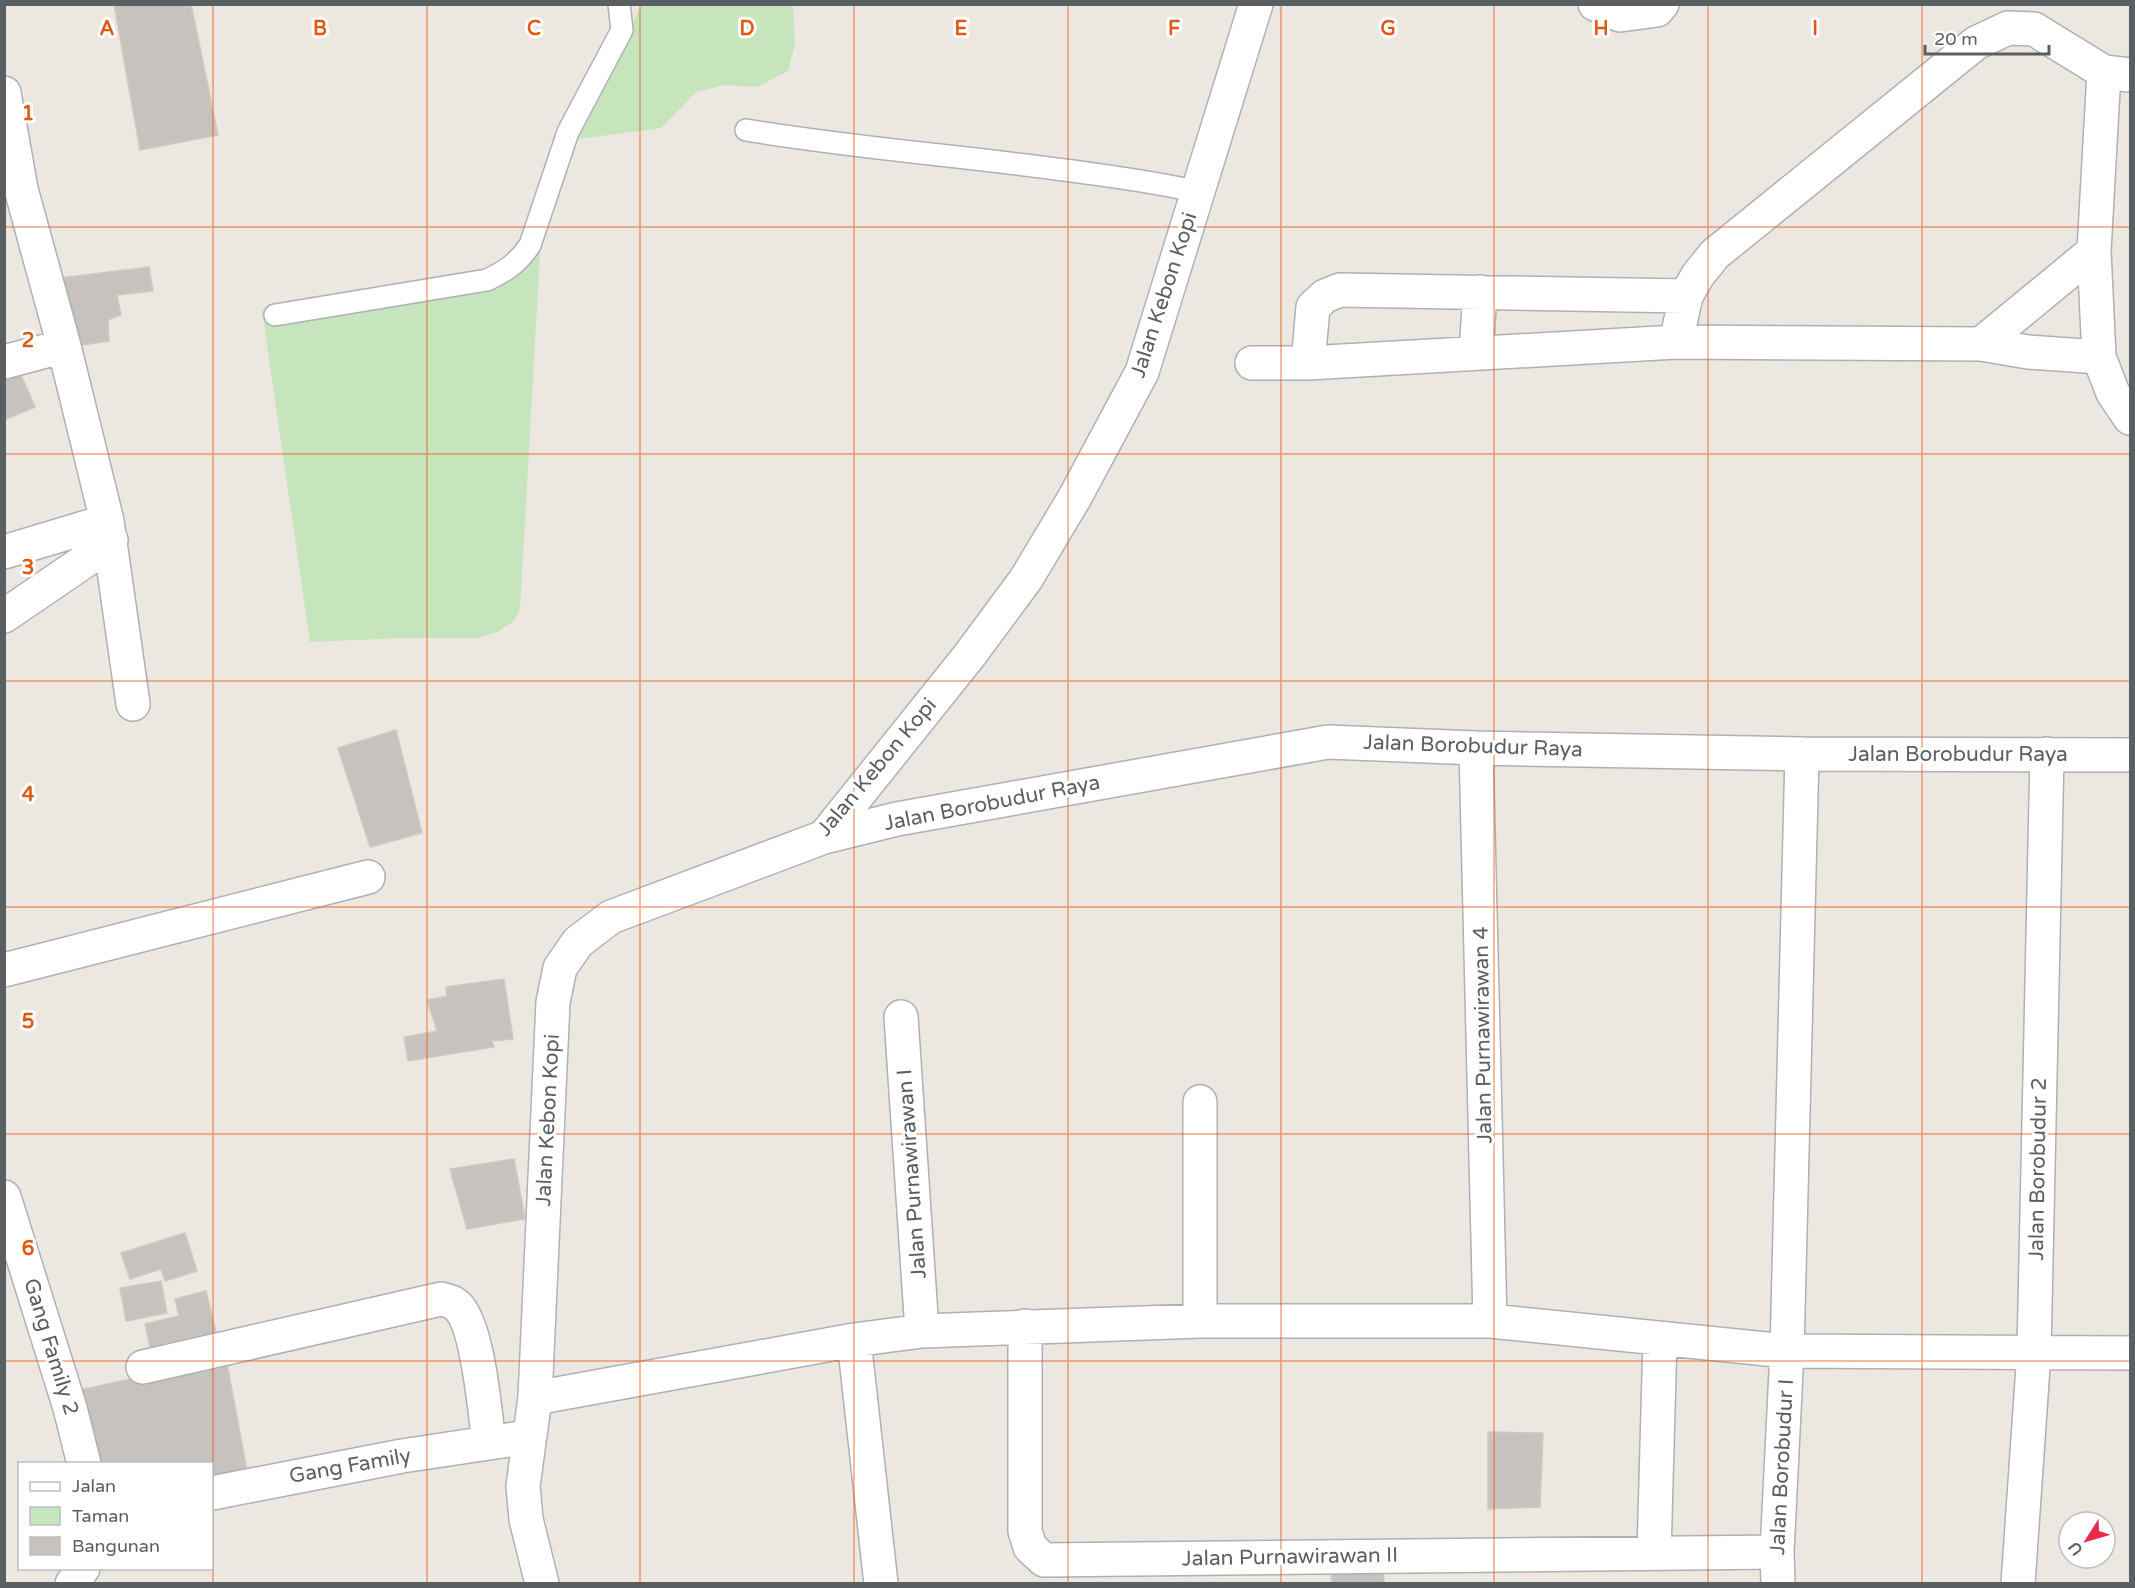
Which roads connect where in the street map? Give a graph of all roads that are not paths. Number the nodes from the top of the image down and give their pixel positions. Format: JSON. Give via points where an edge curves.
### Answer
{"nodes":[{"id":1,"x":619,"y":4,"type":"edge"},
{"id":2,"x":1256,"y":4,"type":"edge"},
{"id":3,"x":1595,"y":4,"type":"edge"},
{"id":4,"x":1662,"y":4,"type":"edge"},
{"id":5,"x":2117,"y":74,"type":"edge"},
{"id":6,"x":4,"y":93,"type":"edge"},
{"id":7,"x":746,"y":130,"type":"dead end"},
{"id":8,"x":13,"y":190,"type":"edge"},
{"id":9,"x":1198,"y":192,"type":"junction"},
{"id":10,"x":2094,"y":251,"type":"junction"},
{"id":11,"x":1480,"y":292,"type":"junction"},
{"id":12,"x":1686,"y":296,"type":"junction"},
{"id":13,"x":275,"y":315,"type":"dead end"},
{"id":14,"x":1676,"y":342,"type":"junction"},
{"id":15,"x":1981,"y":344,"type":"junction"},
{"id":16,"x":64,"y":346,"type":"junction"},
{"id":17,"x":1476,"y":353,"type":"junction"},
{"id":18,"x":2099,"y":357,"type":"junction"},
{"id":19,"x":4,"y":362,"type":"edge"},
{"id":20,"x":1252,"y":363,"type":"dead end"},
{"id":21,"x":1308,"y":363,"type":"junction"},
{"id":22,"x":2130,"y":418,"type":"edge"},
{"id":23,"x":109,"y":530,"type":"junction"},
{"id":24,"x":4,"y":552,"type":"edge"},
{"id":25,"x":4,"y":616,"type":"edge"},
{"id":26,"x":133,"y":704,"type":"dead end"},
{"id":27,"x":1476,"y":748,"type":"junction"},
{"id":28,"x":1802,"y":754,"type":"junction"},
{"id":29,"x":2047,"y":754,"type":"junction"},
{"id":30,"x":2130,"y":755,"type":"edge"},
{"id":31,"x":824,"y":837,"type":"junction"},
{"id":32,"x":368,"y":877,"type":"dead end"},
{"id":33,"x":4,"y":970,"type":"edge"},
{"id":34,"x":901,"y":1017,"type":"dead end"},
{"id":35,"x":1200,"y":1102,"type":"dead end"},
{"id":36,"x":4,"y":1197,"type":"edge"},
{"id":37,"x":17,"y":1281,"type":"edge"},
{"id":38,"x":1200,"y":1321,"type":"junction"},
{"id":39,"x":1490,"y":1321,"type":"junction"},
{"id":40,"x":1025,"y":1326,"type":"junction"},
{"id":41,"x":922,"y":1331,"type":"junction"},
{"id":42,"x":1660,"y":1339,"type":"junction"},
{"id":43,"x":854,"y":1340,"type":"junction"},
{"id":44,"x":1787,"y":1351,"type":"junction"},
{"id":45,"x":2034,"y":1352,"type":"junction"},
{"id":46,"x":2130,"y":1353,"type":"edge"},
{"id":47,"x":142,"y":1367,"type":"dead end"},
{"id":48,"x":535,"y":1398,"type":"junction"},
{"id":49,"x":528,"y":1437,"type":"junction"},
{"id":50,"x":489,"y":1443,"type":"junction"},
{"id":51,"x":84,"y":1462,"type":"edge"},
{"id":52,"x":213,"y":1493,"type":"edge"},
{"id":53,"x":1654,"y":1553,"type":"junction"},
{"id":54,"x":1777,"y":1568,"type":"edge"},
{"id":55,"x":82,"y":1570,"type":"edge"},
{"id":56,"x":536,"y":1583,"type":"edge"},
{"id":57,"x":72,"y":1584,"type":"edge"},
{"id":58,"x":881,"y":1584,"type":"edge"},
{"id":59,"x":2018,"y":1584,"type":"edge"}],
"edges":[{"from":1,"to":13,"type":"lane","via":[[622,30],[568,132],[530,245],[508,270],[487,280]]},
{"from":2,"to":9,"type":"street","name":"Jalan Kebon Kopi"},
{"from":3,"to":4,"type":"street","via":[[1620,15],[1657,10]]},
{"from":5,"to":10,"type":"street"},
{"from":5,"to":12,"type":"street","via":[[2034,29],[2007,28],[1976,43],[1715,254]]},
{"from":6,"to":8,"type":"street"},
{"from":7,"to":9,"type":"lane","via":[[1160,183]]},
{"from":8,"to":16,"type":"street"},
{"from":9,"to":31,"type":"street","name":"Jalan Kebon Kopi","via":[[1142,372],[1075,497],[1026,579]]},
{"from":10,"to":15,"type":"street"},
{"from":10,"to":18,"type":"street"},
{"from":11,"to":12,"type":"street"},
{"from":11,"to":17,"type":"street"},
{"from":11,"to":21,"type":"street","via":[[1341,290],[1325,296],[1312,307]]},
{"from":12,"to":14,"type":"street"},
{"from":14,"to":15,"type":"street"},
{"from":14,"to":17,"type":"street"},
{"from":15,"to":18,"type":"street"},
{"from":16,"to":19,"type":"street"},
{"from":16,"to":23,"type":"street"},
{"from":17,"to":21,"type":"street"},
{"from":18,"to":22,"type":"street","via":[[2112,393]]},
{"from":20,"to":21,"type":"street"},
{"from":23,"to":24,"type":"street"},
{"from":23,"to":25,"type":"street","via":[[92,556]]},
{"from":23,"to":26,"type":"street"},
{"from":27,"to":28,"type":"street","name":"Jalan Borobudur Raya"},
{"from":27,"to":31,"type":"street","name":"Jalan Borobudur Raya","via":[[1328,742],[897,819]]},
{"from":27,"to":39,"type":"street","name":"Jalan Purnawirawan 4"},
{"from":28,"to":29,"type":"street","name":"Jalan Borobudur Raya"},
{"from":28,"to":44,"type":"street","name":"Jalan Borobudur I"},
{"from":29,"to":30,"type":"street","name":"Jalan Borobudur Raya"},
{"from":29,"to":45,"type":"street","name":"Jalan Borobudur 2"},
{"from":31,"to":48,"type":"street","name":"Jalan Kebon Kopi","via":[[611,917],[578,942],[560,968],[553,1002]]},
{"from":32,"to":33,"type":"street"},
{"from":34,"to":41,"type":"street","name":"Jalan Purnawirawan I"},
{"from":35,"to":38,"type":"street"},
{"from":36,"to":37,"type":"street","name":"Gang Family 2"},
{"from":37,"to":51,"type":"street","name":"Gang Family 2","via":[[70,1408]]},
{"from":38,"to":39,"type":"street"},
{"from":38,"to":40,"type":"street"},
{"from":39,"to":42,"type":"street"},
{"from":40,"to":41,"type":"street"},
{"from":40,"to":53,"type":"street","name":"Jalan Purnawirawan II","via":[[1025,1531],[1030,1547],[1044,1560]]},
{"from":41,"to":43,"type":"street"},
{"from":42,"to":44,"type":"street"},
{"from":42,"to":53,"type":"street"},
{"from":43,"to":48,"type":"street"},
{"from":43,"to":58,"type":"street"},
{"from":44,"to":45,"type":"street"},
{"from":44,"to":54,"type":"street","name":"Jalan Borobudur I"},
{"from":45,"to":46,"type":"street"},
{"from":45,"to":59,"type":"street","name":"Jalan Borobudur 2"},
{"from":47,"to":50,"type":"street","via":[[441,1299],[461,1311],[474,1342]]},
{"from":48,"to":49,"type":"street","name":"Jalan Kebon Kopi"},
{"from":49,"to":50,"type":"street","name":"Gang Family"},
{"from":49,"to":56,"type":"street","name":"Jalan Kebon Kopi","via":[[523,1486]]},
{"from":50,"to":52,"type":"street","name":"Gang Family"},
{"from":53,"to":54,"type":"street","name":"Jalan Purnawirawan II"},
{"from":55,"to":57,"type":"street"}]}
